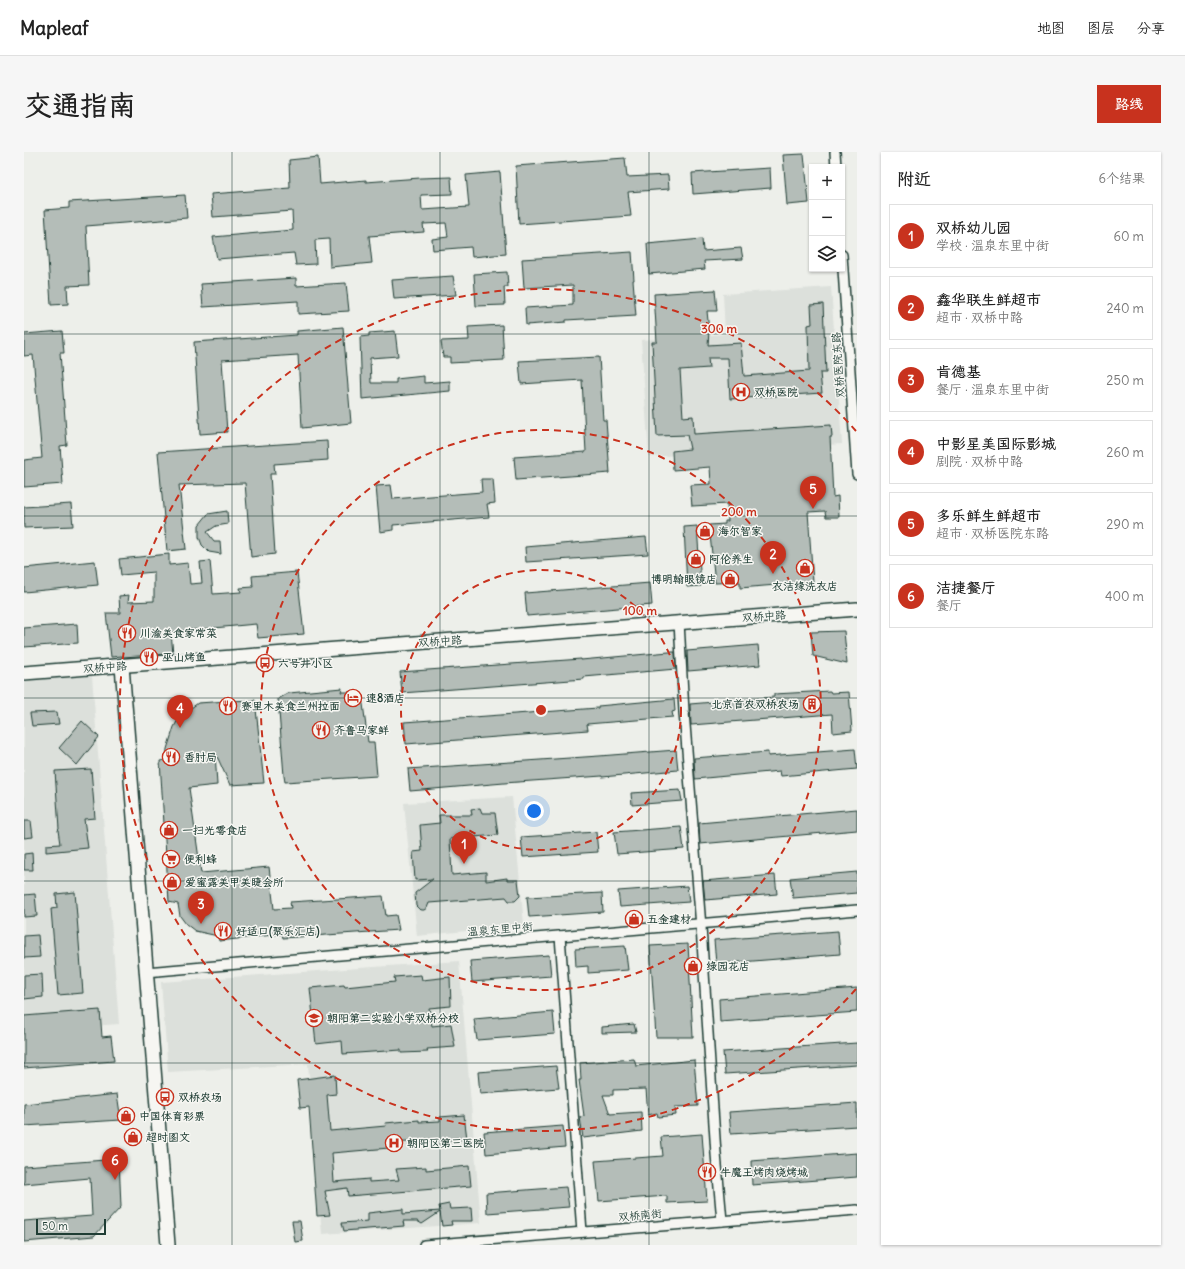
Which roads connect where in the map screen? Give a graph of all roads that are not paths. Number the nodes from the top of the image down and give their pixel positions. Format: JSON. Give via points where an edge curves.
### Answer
{"nodes":[{"id":1,"x":835,"y":152,"type":"edge"},
{"id":2,"x":836,"y":164,"type":"edge"},
{"id":3,"x":843,"y":272,"type":"edge"},
{"id":4,"x":857,"y":474,"type":"edge"},
{"id":5,"x":857,"y":609,"type":"edge"},
{"id":6,"x":679,"y":622,"type":"junction"},
{"id":7,"x":122,"y":666,"type":"junction"},
{"id":8,"x":24,"y":673,"type":"edge"},
{"id":9,"x":857,"y":910,"type":"edge"},
{"id":10,"x":701,"y":923,"type":"junction"},
{"id":11,"x":560,"y":936,"type":"junction"},
{"id":12,"x":146,"y":972,"type":"junction"},
{"id":13,"x":857,"y":1210,"type":"edge"},
{"id":14,"x":722,"y":1221,"type":"junction"},
{"id":15,"x":582,"y":1232,"type":"junction"},
{"id":16,"x":168,"y":1245,"type":"edge"},
{"id":17,"x":424,"y":1245,"type":"edge"}],
"edges":[{"from":1,"to":2,"type":"street"},
{"from":3,"to":4,"type":"street","name":"双桥医院东路"},
{"from":5,"to":6,"type":"street","name":"双桥中路"},
{"from":6,"to":7,"type":"street","name":"双桥中路"},
{"from":6,"to":10,"type":"street"},
{"from":7,"to":8,"type":"street","name":"双桥中路"},
{"from":7,"to":12,"type":"street"},
{"from":9,"to":10,"type":"street","name":"温泉东里中街"},
{"from":10,"to":11,"type":"street","name":"温泉东里中街"},
{"from":10,"to":14,"type":"street"},
{"from":11,"to":12,"type":"street","name":"温泉东里中街"},
{"from":11,"to":15,"type":"street"},
{"from":12,"to":16,"type":"street"},
{"from":13,"to":14,"type":"street","name":"双桥南街"},
{"from":14,"to":15,"type":"street","name":"双桥南街"},
{"from":15,"to":17,"type":"street","name":"双桥南街"}]}
